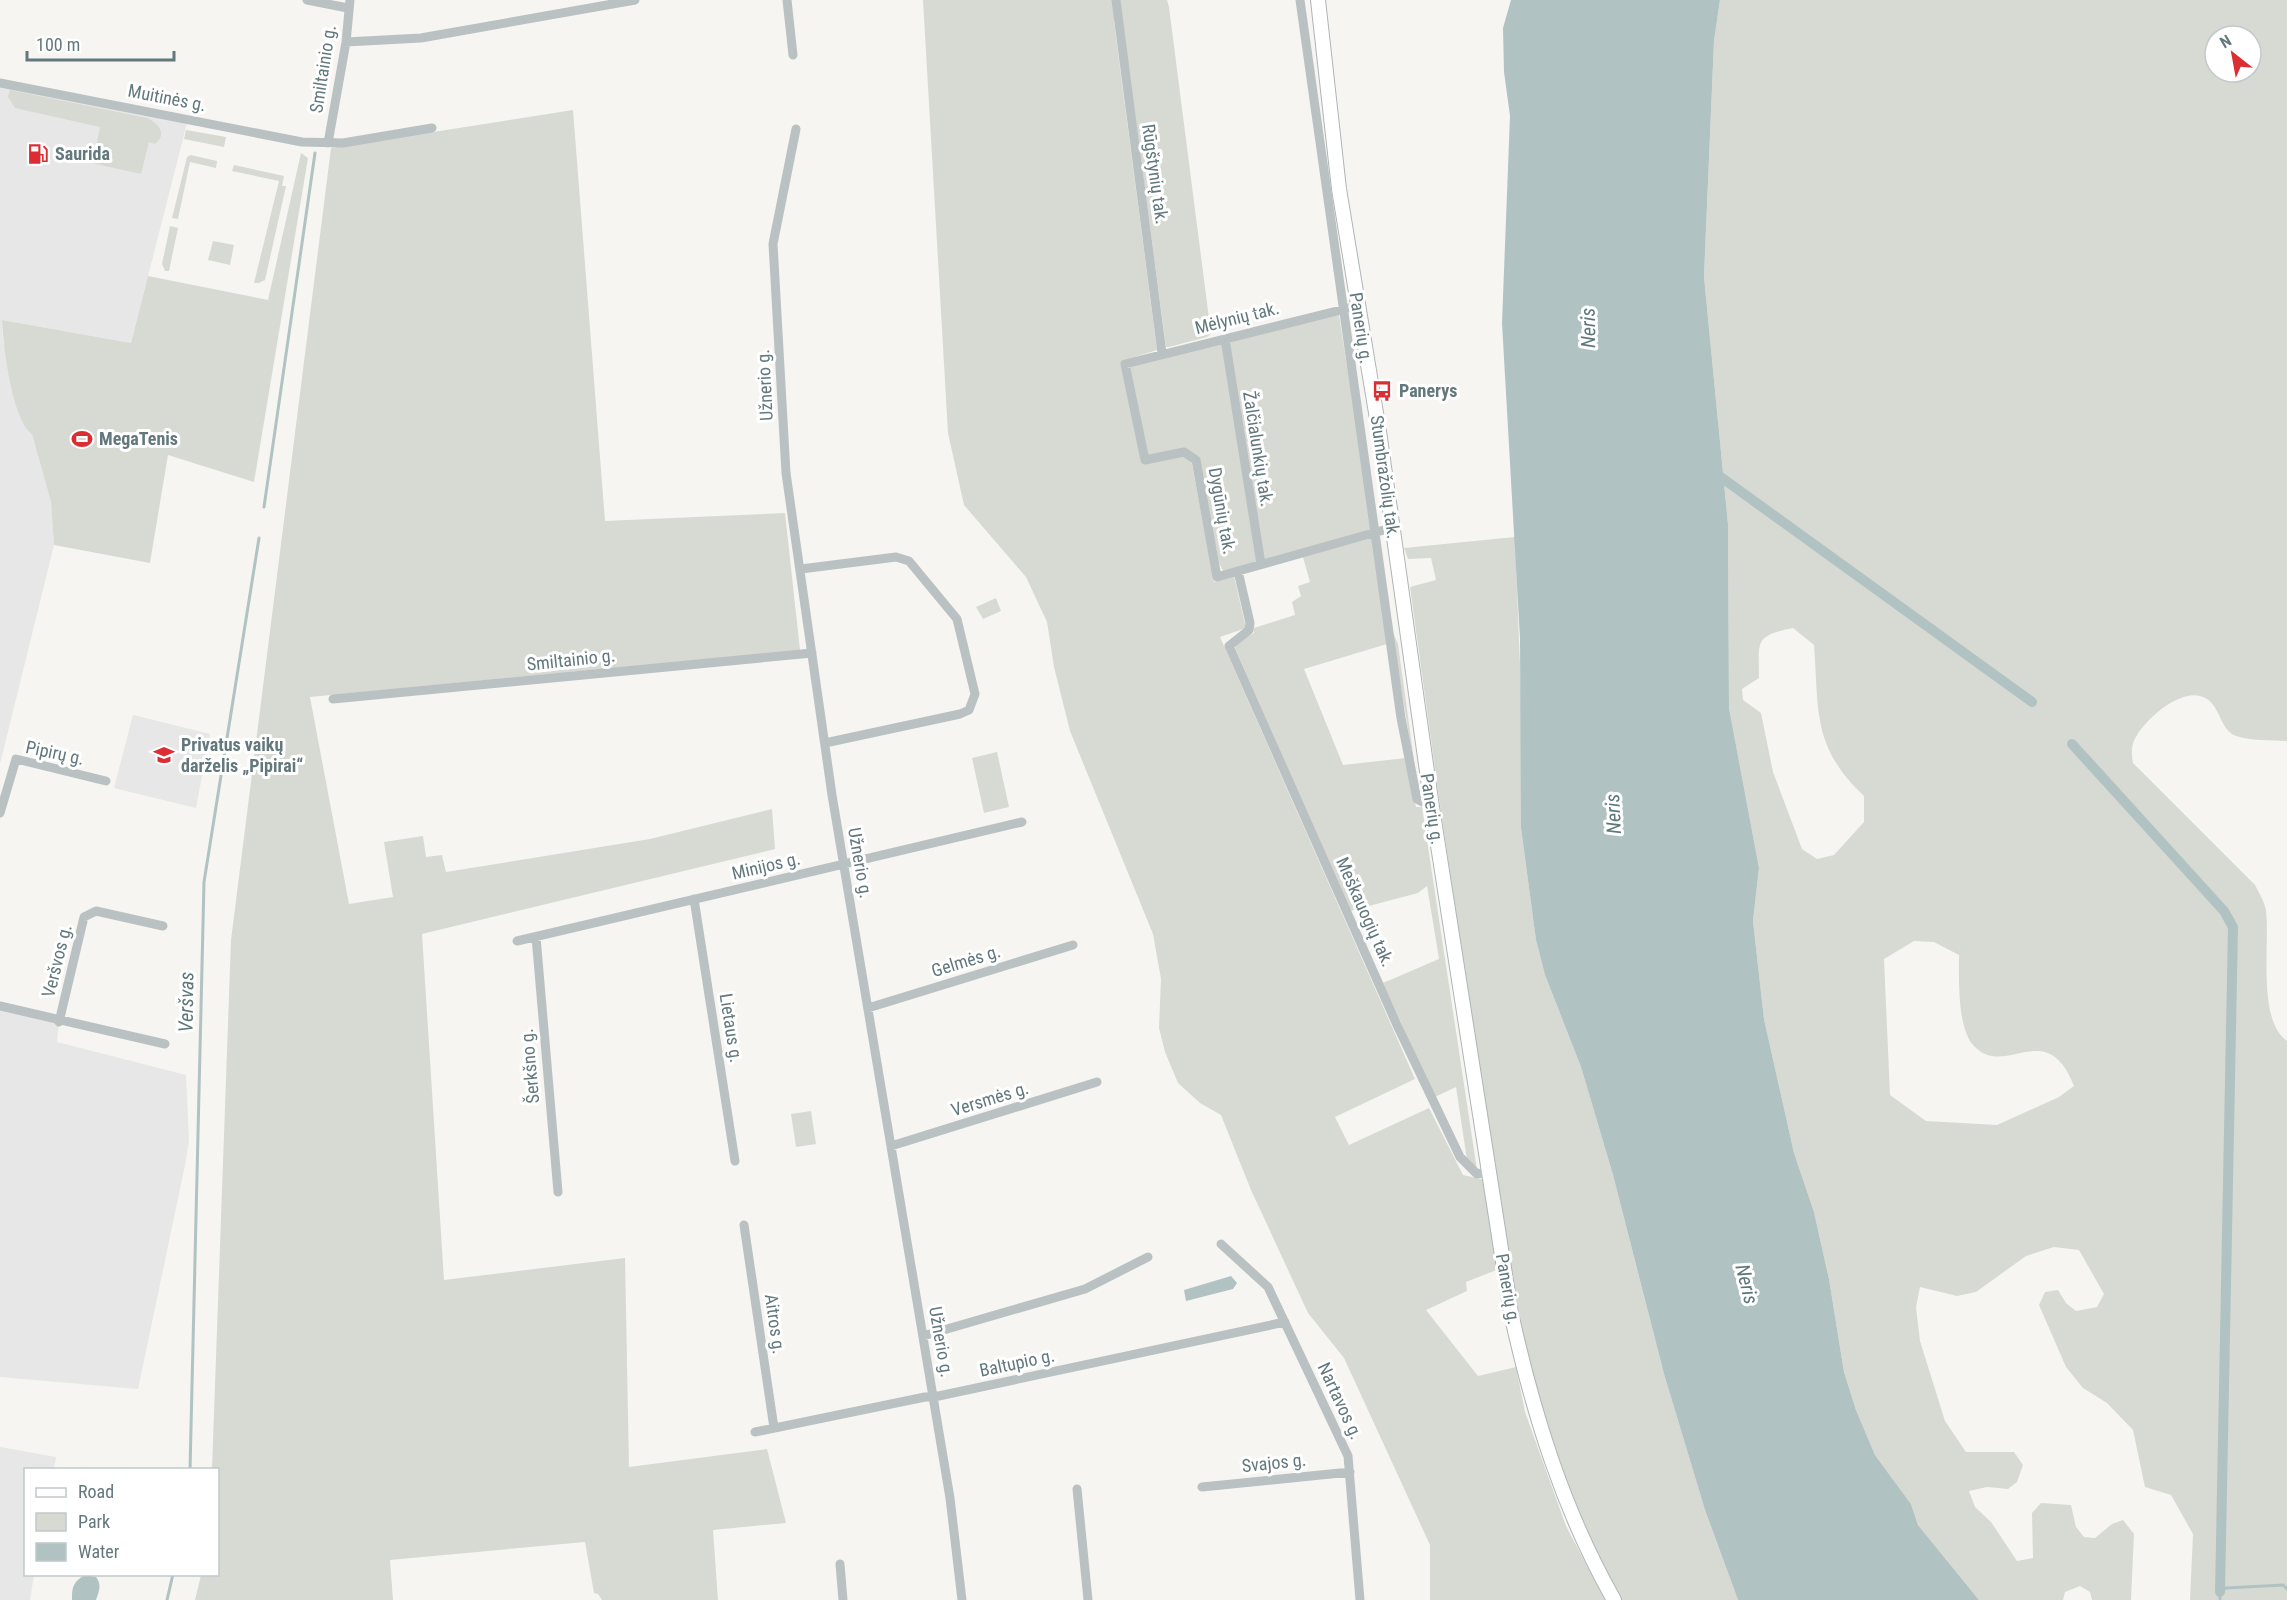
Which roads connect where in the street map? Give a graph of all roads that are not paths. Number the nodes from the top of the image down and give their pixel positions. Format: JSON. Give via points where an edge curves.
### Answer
{"nodes":[{"id":1,"x":307,"y":0,"type":"edge"},
{"id":2,"x":635,"y":0,"type":"edge"},
{"id":3,"x":787,"y":0,"type":"edge"},
{"id":4,"x":1116,"y":0,"type":"edge"},
{"id":5,"x":1300,"y":0,"type":"edge"},
{"id":6,"x":1318,"y":0,"type":"edge"},
{"id":7,"x":349,"y":4,"type":"edge"},
{"id":8,"x":346,"y":42,"type":"junction"},
{"id":9,"x":793,"y":55,"type":"dead end"},
{"id":10,"x":0,"y":83,"type":"edge"},
{"id":11,"x":432,"y":128,"type":"dead end"},
{"id":12,"x":796,"y":129,"type":"dead end"},
{"id":13,"x":328,"y":143,"type":"junction"},
{"id":14,"x":1357,"y":306,"type":"junction"},
{"id":15,"x":1343,"y":309,"type":"junction"},
{"id":16,"x":1225,"y":339,"type":"junction"},
{"id":17,"x":1162,"y":353,"type":"junction"},
{"id":18,"x":1125,"y":364,"type":"joint"},
{"id":19,"x":1391,"y":528,"type":"junction"},
{"id":20,"x":1377,"y":533,"type":"junction"},
{"id":21,"x":1261,"y":564,"type":"junction"},
{"id":22,"x":801,"y":569,"type":"junction"},
{"id":23,"x":1238,"y":571,"type":"junction"},
{"id":24,"x":812,"y":653,"type":"junction"},
{"id":25,"x":333,"y":699,"type":"dead end"},
{"id":26,"x":825,"y":743,"type":"junction"},
{"id":27,"x":106,"y":781,"type":"dead end"},
{"id":28,"x":1432,"y":807,"type":"junction"},
{"id":29,"x":0,"y":813,"type":"edge"},
{"id":30,"x":1022,"y":822,"type":"dead end"},
{"id":31,"x":844,"y":865,"type":"junction"},
{"id":32,"x":694,"y":899,"type":"junction"},
{"id":33,"x":163,"y":926,"type":"dead end"},
{"id":34,"x":536,"y":937,"type":"junction"},
{"id":35,"x":517,"y":941,"type":"dead end"},
{"id":36,"x":1073,"y":945,"type":"dead end"},
{"id":37,"x":0,"y":1006,"type":"edge"},
{"id":38,"x":868,"y":1008,"type":"junction"},
{"id":39,"x":59,"y":1022,"type":"junction"},
{"id":40,"x":165,"y":1044,"type":"dead end"},
{"id":41,"x":1097,"y":1082,"type":"dead end"},
{"id":42,"x":891,"y":1146,"type":"junction"},
{"id":43,"x":735,"y":1161,"type":"dead end"},
{"id":44,"x":1489,"y":1172,"type":"junction"},
{"id":45,"x":558,"y":1192,"type":"dead end"},
{"id":46,"x":744,"y":1225,"type":"dead end"},
{"id":47,"x":1221,"y":1244,"type":"dead end"},
{"id":48,"x":1148,"y":1257,"type":"dead end"},
{"id":49,"x":1285,"y":1322,"type":"junction"},
{"id":50,"x":923,"y":1336,"type":"junction"},
{"id":51,"x":934,"y":1397,"type":"junction"},
{"id":52,"x":774,"y":1428,"type":"junction"},
{"id":53,"x":755,"y":1432,"type":"dead end"},
{"id":54,"x":1350,"y":1472,"type":"junction"},
{"id":55,"x":1202,"y":1487,"type":"dead end"},
{"id":56,"x":1077,"y":1489,"type":"dead end"},
{"id":57,"x":840,"y":1564,"type":"dead end"},
{"id":58,"x":843,"y":1600,"type":"edge"},
{"id":59,"x":962,"y":1600,"type":"edge"},
{"id":60,"x":1088,"y":1600,"type":"edge"},
{"id":61,"x":1360,"y":1600,"type":"edge"},
{"id":62,"x":1614,"y":1600,"type":"edge"}],
"edges":[{"from":1,"to":7,"type":"street"},
{"from":2,"to":8,"type":"street","via":[[421,38]]},
{"from":3,"to":9,"type":"street"},
{"from":4,"to":17,"type":"street","name":"Rūgštynių tak."},
{"from":5,"to":15,"type":"street","name":"Stumbražolių tak."},
{"from":6,"to":14,"type":"main road","name":"Panerių g.","via":[[1338,181]]},
{"from":7,"to":8,"type":"street","name":"Smiltainio g."},
{"from":8,"to":13,"type":"street","name":"Smiltainio g."},
{"from":10,"to":13,"type":"street","name":"Muitinės g.","via":[[295,141]]},
{"from":11,"to":13,"type":"street","name":"Muitinės g."},
{"from":12,"to":22,"type":"street","name":"Užnerio g.","via":[[773,244],[786,473]]},
{"from":14,"to":15,"type":"street","name":"Mėlynių tak."},
{"from":14,"to":19,"type":"main road","name":"Panerių g."},
{"from":15,"to":16,"type":"street","name":"Mėlynių tak."},
{"from":15,"to":20,"type":"street","name":"Stumbražolių tak."},
{"from":16,"to":17,"type":"street","name":"Mėlynių tak."},
{"from":16,"to":21,"type":"street","name":"Žalčialunkių tak."},
{"from":17,"to":18,"type":"street","name":"Mėlynių tak."},
{"from":18,"to":23,"type":"street","name":"Dygūnių tak.","via":[[1145,460],[1184,452],[1196,460],[1217,577]]},
{"from":19,"to":20,"type":"street"},
{"from":19,"to":28,"type":"main road","name":"Panerių g."},
{"from":20,"to":21,"type":"street"},
{"from":20,"to":28,"type":"street","name":"Stumbražolių tak.","via":[[1412,781],[1417,799]]},
{"from":21,"to":23,"type":"street"},
{"from":22,"to":24,"type":"street","name":"Užnerio g."},
{"from":22,"to":26,"type":"street","via":[[896,557],[909,561],[957,619],[975,694],[969,710],[960,714]]},
{"from":23,"to":44,"type":"street","name":"Meškauogių tak.","via":[[1250,623],[1249,630],[1229,646],[1397,1025],[1460,1157],[1477,1174]]},
{"from":24,"to":25,"type":"street","name":"Smiltainio g."},
{"from":24,"to":26,"type":"street","name":"Užnerio g."},
{"from":26,"to":31,"type":"street","name":"Užnerio g."},
{"from":27,"to":29,"type":"street","name":"Pipirų g.","via":[[16,759]]},
{"from":28,"to":44,"type":"main road","name":"Panerių g."},
{"from":30,"to":31,"type":"street","name":"Minijos g."},
{"from":31,"to":32,"type":"street","name":"Minijos g."},
{"from":31,"to":38,"type":"street","name":"Užnerio g."},
{"from":32,"to":34,"type":"street","name":"Minijos g."},
{"from":32,"to":43,"type":"street","name":"Lietaus g."},
{"from":33,"to":39,"type":"street","name":"Veršvos g.","via":[[96,911],[84,917]]},
{"from":34,"to":35,"type":"street","name":"Minijos g."},
{"from":34,"to":45,"type":"street","name":"Šerkšno g."},
{"from":36,"to":38,"type":"street","name":"Gelmės g."},
{"from":37,"to":39,"type":"street"},
{"from":38,"to":42,"type":"street","name":"Užnerio g."},
{"from":39,"to":40,"type":"street"},
{"from":41,"to":42,"type":"street","name":"Versmės g."},
{"from":42,"to":50,"type":"street","name":"Užnerio g."},
{"from":44,"to":62,"type":"main road","name":"Panerių g.","via":[[1511,1312],[1527,1382],[1573,1520]]},
{"from":46,"to":52,"type":"street","name":"Aitros g."},
{"from":47,"to":49,"type":"street","name":"Nartavos g.","via":[[1268,1287]]},
{"from":48,"to":50,"type":"street","via":[[1086,1289]]},
{"from":49,"to":51,"type":"street","name":"Baltupio g."},
{"from":49,"to":54,"type":"street","name":"Nartavos g.","via":[[1347,1456]]},
{"from":50,"to":51,"type":"street","name":"Užnerio g."},
{"from":51,"to":52,"type":"street","name":"Baltupio g."},
{"from":51,"to":59,"type":"street","name":"Užnerio g."},
{"from":52,"to":53,"type":"street","name":"Baltupio g."},
{"from":54,"to":55,"type":"street","name":"Svajos g."},
{"from":54,"to":61,"type":"street","name":"Nartavos g."},
{"from":56,"to":60,"type":"street"},
{"from":57,"to":58,"type":"street"}]}
